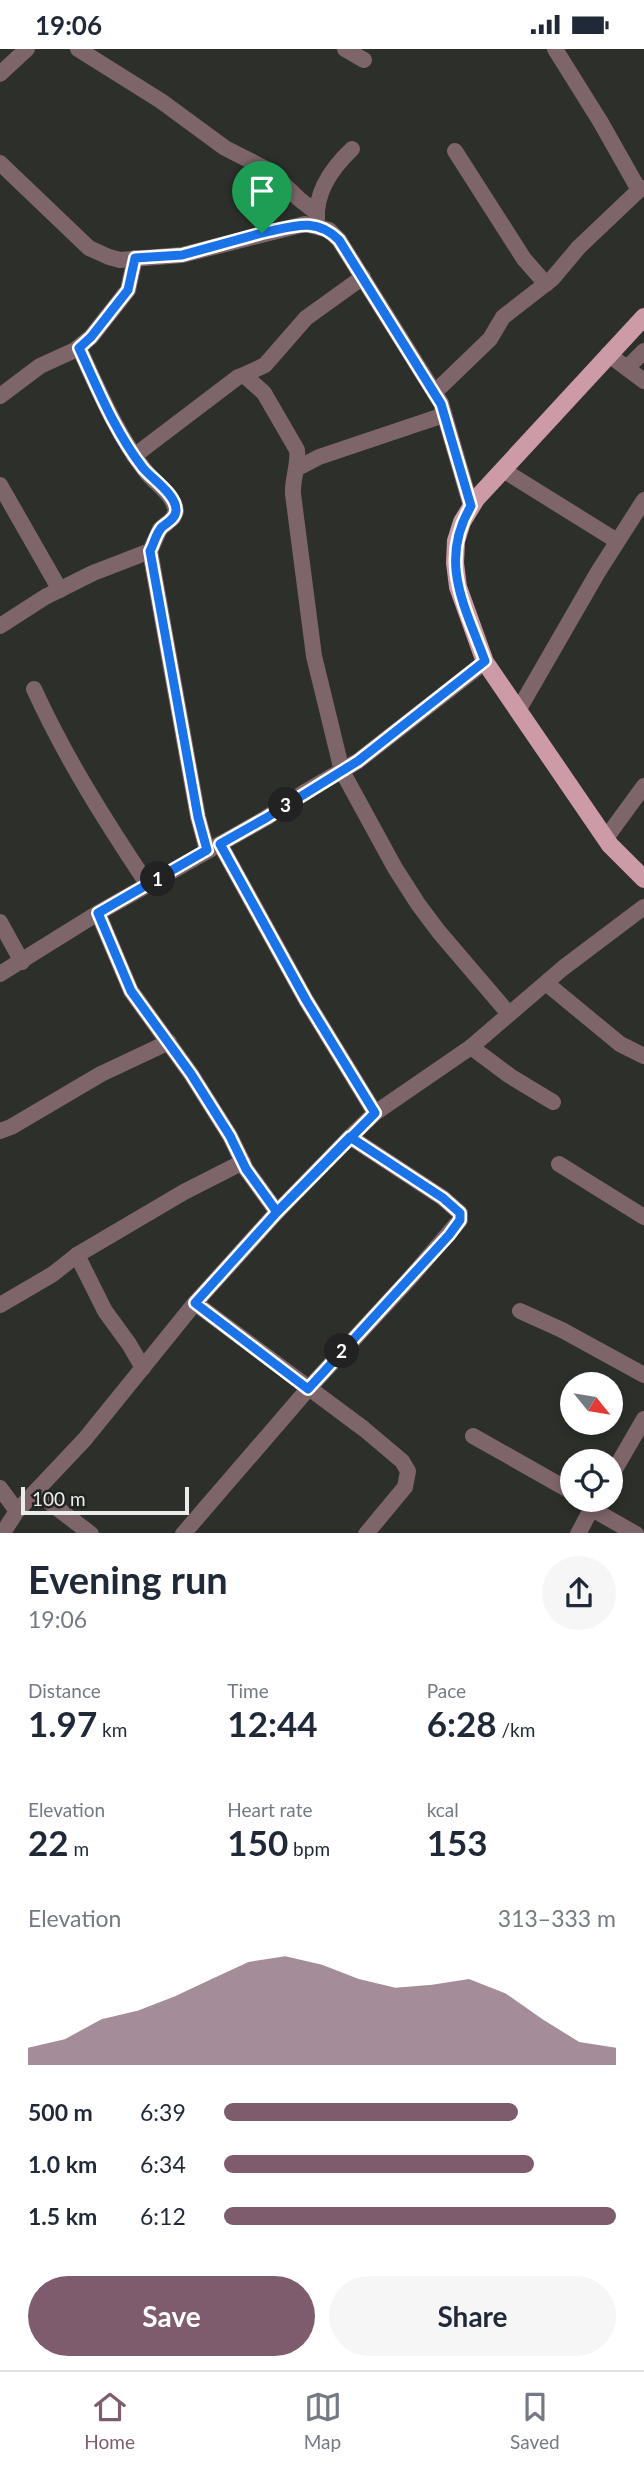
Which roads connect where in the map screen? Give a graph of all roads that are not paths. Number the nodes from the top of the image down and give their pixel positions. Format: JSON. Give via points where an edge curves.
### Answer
{"nodes":[{"id":1,"x":27,"y":49,"type":"edge"},
{"id":2,"x":78,"y":49,"type":"edge"},
{"id":3,"x":345,"y":49,"type":"edge"},
{"id":4,"x":555,"y":49,"type":"edge"},
{"id":5,"x":364,"y":60,"type":"dead end"},
{"id":6,"x":0,"y":74,"type":"edge"},
{"id":7,"x":352,"y":149,"type":"dead end"},
{"id":8,"x":455,"y":151,"type":"dead end"},
{"id":9,"x":0,"y":163,"type":"edge"},
{"id":10,"x":642,"y":189,"type":"edge"},
{"id":11,"x":317,"y":220,"type":"junction"},
{"id":12,"x":135,"y":258,"type":"junction"},
{"id":13,"x":363,"y":277,"type":"junction"},
{"id":14,"x":547,"y":284,"type":"junction"},
{"id":15,"x":644,"y":317,"type":"edge"},
{"id":16,"x":79,"y":348,"type":"junction"},
{"id":17,"x":644,"y":351,"type":"edge"},
{"id":18,"x":608,"y":354,"type":"junction"},
{"id":19,"x":265,"y":365,"type":"junction"},
{"id":20,"x":627,"y":368,"type":"junction"},
{"id":21,"x":244,"y":375,"type":"junction"},
{"id":22,"x":644,"y":381,"type":"edge"},
{"id":23,"x":261,"y":389,"type":"junction"},
{"id":24,"x":435,"y":392,"type":"junction"},
{"id":25,"x":0,"y":396,"type":"edge"},
{"id":26,"x":444,"y":415,"type":"junction"},
{"id":27,"x":134,"y":456,"type":"junction"},
{"id":28,"x":296,"y":469,"type":"junction"},
{"id":29,"x":503,"y":470,"type":"junction"},
{"id":30,"x":0,"y":485,"type":"edge"},
{"id":31,"x":644,"y":500,"type":"edge"},
{"id":32,"x":471,"y":506,"type":"junction"},
{"id":33,"x":617,"y":541,"type":"junction"},
{"id":34,"x":150,"y":551,"type":"junction"},
{"id":35,"x":60,"y":590,"type":"junction"},
{"id":36,"x":0,"y":626,"type":"edge"},
{"id":37,"x":485,"y":661,"type":"junction"},
{"id":38,"x":34,"y":689,"type":"dead end"},
{"id":39,"x":519,"y":709,"type":"junction"},
{"id":40,"x":342,"y":771,"type":"junction"},
{"id":41,"x":644,"y":786,"type":"edge"},
{"id":42,"x":606,"y":838,"type":"junction"},
{"id":43,"x":214,"y":847,"type":"junction"},
{"id":44,"x":644,"y":879,"type":"edge"},
{"id":45,"x":148,"y":885,"type":"junction"},
{"id":46,"x":644,"y":907,"type":"edge"},
{"id":47,"x":98,"y":913,"type":"junction"},
{"id":48,"x":0,"y":922,"type":"edge"},
{"id":49,"x":22,"y":962,"type":"junction"},
{"id":50,"x":0,"y":974,"type":"edge"},
{"id":51,"x":546,"y":983,"type":"junction"},
{"id":52,"x":509,"y":1014,"type":"junction"},
{"id":53,"x":169,"y":1042,"type":"junction"},
{"id":54,"x":471,"y":1047,"type":"junction"},
{"id":55,"x":644,"y":1056,"type":"edge"},
{"id":56,"x":553,"y":1102,"type":"dead end"},
{"id":57,"x":375,"y":1113,"type":"junction"},
{"id":58,"x":0,"y":1131,"type":"edge"},
{"id":59,"x":350,"y":1137,"type":"junction"},
{"id":60,"x":243,"y":1162,"type":"junction"},
{"id":61,"x":558,"y":1164,"type":"dead end"},
{"id":62,"x":277,"y":1212,"type":"junction"},
{"id":63,"x":644,"y":1217,"type":"edge"},
{"id":64,"x":77,"y":1255,"type":"junction"},
{"id":65,"x":195,"y":1303,"type":"junction"},
{"id":66,"x":0,"y":1305,"type":"edge"},
{"id":67,"x":520,"y":1311,"type":"dead end"},
{"id":68,"x":143,"y":1368,"type":"junction"},
{"id":69,"x":644,"y":1375,"type":"edge"},
{"id":70,"x":308,"y":1389,"type":"junction"},
{"id":71,"x":644,"y":1419,"type":"edge"},
{"id":72,"x":473,"y":1436,"type":"dead end"},
{"id":73,"x":623,"y":1455,"type":"edge"},
{"id":74,"x":560,"y":1485,"type":"edge"},
{"id":75,"x":0,"y":1488,"type":"edge"},
{"id":76,"x":36,"y":1492,"type":"junction"},
{"id":77,"x":17,"y":1511,"type":"junction"},
{"id":78,"x":588,"y":1512,"type":"edge"},
{"id":79,"x":605,"y":1512,"type":"edge"},
{"id":80,"x":3,"y":1533,"type":"edge"},
{"id":81,"x":90,"y":1533,"type":"edge"},
{"id":82,"x":184,"y":1533,"type":"edge"},
{"id":83,"x":367,"y":1533,"type":"edge"},
{"id":84,"x":578,"y":1533,"type":"edge"},
{"id":85,"x":635,"y":1533,"type":"edge"}],
"edges":[{"from":1,"to":6,"type":"street"},
{"from":2,"to":11,"type":"street","via":[[225,148],[270,171]]},
{"from":3,"to":5,"type":"street"},
{"from":4,"to":10,"type":"street"},
{"from":7,"to":11,"type":"street","via":[[334,167]]},
{"from":8,"to":14,"type":"street","via":[[524,259]]},
{"from":9,"to":12,"type":"street","via":[[89,248],[120,260]]},
{"from":10,"to":14,"type":"street","via":[[579,247]]},
{"from":11,"to":12,"type":"street","via":[[182,255]]},
{"from":11,"to":13,"type":"street","via":[[339,240]]},
{"from":12,"to":16,"type":"street","via":[[128,290]]},
{"from":13,"to":19,"type":"street","via":[[306,318]]},
{"from":13,"to":24,"type":"street"},
{"from":14,"to":24,"type":"street","via":[[503,317],[490,339]]},
{"from":15,"to":18,"type":"main road"},
{"from":16,"to":25,"type":"street","via":[[40,366]]},
{"from":16,"to":27,"type":"street"},
{"from":17,"to":20,"type":"street"},
{"from":18,"to":20,"type":"street"},
{"from":18,"to":29,"type":"main road"},
{"from":19,"to":21,"type":"street"},
{"from":19,"to":23,"type":"street"},
{"from":20,"to":22,"type":"street"},
{"from":21,"to":23,"type":"street"},
{"from":21,"to":27,"type":"street"},
{"from":23,"to":28,"type":"street","via":[[297,450]]},
{"from":24,"to":26,"type":"street"},
{"from":26,"to":28,"type":"street"},
{"from":26,"to":32,"type":"street"},
{"from":27,"to":34,"type":"street","via":[[171,497],[176,511],[160,529]]},
{"from":28,"to":40,"type":"street","via":[[292,494],[314,656]]},
{"from":29,"to":32,"type":"main road"},
{"from":29,"to":33,"type":"street"},
{"from":30,"to":35,"type":"street"},
{"from":31,"to":33,"type":"street"},
{"from":32,"to":37,"type":"main road","via":[[456,541],[454,563]]},
{"from":33,"to":39,"type":"street"},
{"from":34,"to":35,"type":"street"},
{"from":34,"to":43,"type":"street","via":[[198,817]]},
{"from":35,"to":36,"type":"street"},
{"from":37,"to":39,"type":"main road"},
{"from":37,"to":40,"type":"street"},
{"from":38,"to":45,"type":"street","via":[[98,810]]},
{"from":39,"to":42,"type":"main road"},
{"from":40,"to":43,"type":"street"},
{"from":40,"to":52,"type":"street","via":[[418,904]]},
{"from":41,"to":42,"type":"street"},
{"from":42,"to":44,"type":"main road"},
{"from":43,"to":45,"type":"street"},
{"from":43,"to":57,"type":"street"},
{"from":45,"to":47,"type":"street"},
{"from":46,"to":51,"type":"street"},
{"from":47,"to":49,"type":"street"},
{"from":47,"to":53,"type":"street","via":[[131,991]]},
{"from":48,"to":49,"type":"street"},
{"from":49,"to":50,"type":"street"},
{"from":51,"to":52,"type":"street"},
{"from":51,"to":55,"type":"street","via":[[620,1044]]},
{"from":52,"to":54,"type":"street"},
{"from":53,"to":58,"type":"street","via":[[100,1074]]},
{"from":53,"to":60,"type":"street"},
{"from":54,"to":56,"type":"street"},
{"from":54,"to":57,"type":"street"},
{"from":57,"to":59,"type":"street"},
{"from":59,"to":62,"type":"street"},
{"from":59,"to":70,"type":"street","via":[[443,1198],[460,1213],[460,1220]]},
{"from":60,"to":62,"type":"street"},
{"from":60,"to":64,"type":"street"},
{"from":61,"to":63,"type":"street"},
{"from":62,"to":65,"type":"street"},
{"from":64,"to":66,"type":"street"},
{"from":64,"to":68,"type":"street","via":[[104,1311]]},
{"from":65,"to":68,"type":"street"},
{"from":65,"to":70,"type":"street"},
{"from":67,"to":69,"type":"street"},
{"from":68,"to":76,"type":"street"},
{"from":70,"to":82,"type":"street"},
{"from":70,"to":83,"type":"street","via":[[364,1429],[408,1471],[405,1487]]},
{"from":71,"to":73,"type":"street"},
{"from":72,"to":74,"type":"street"},
{"from":75,"to":77,"type":"street"},
{"from":76,"to":77,"type":"street"},
{"from":76,"to":81,"type":"street"},
{"from":77,"to":80,"type":"street"},
{"from":78,"to":84,"type":"street"},
{"from":79,"to":85,"type":"street"}]}
